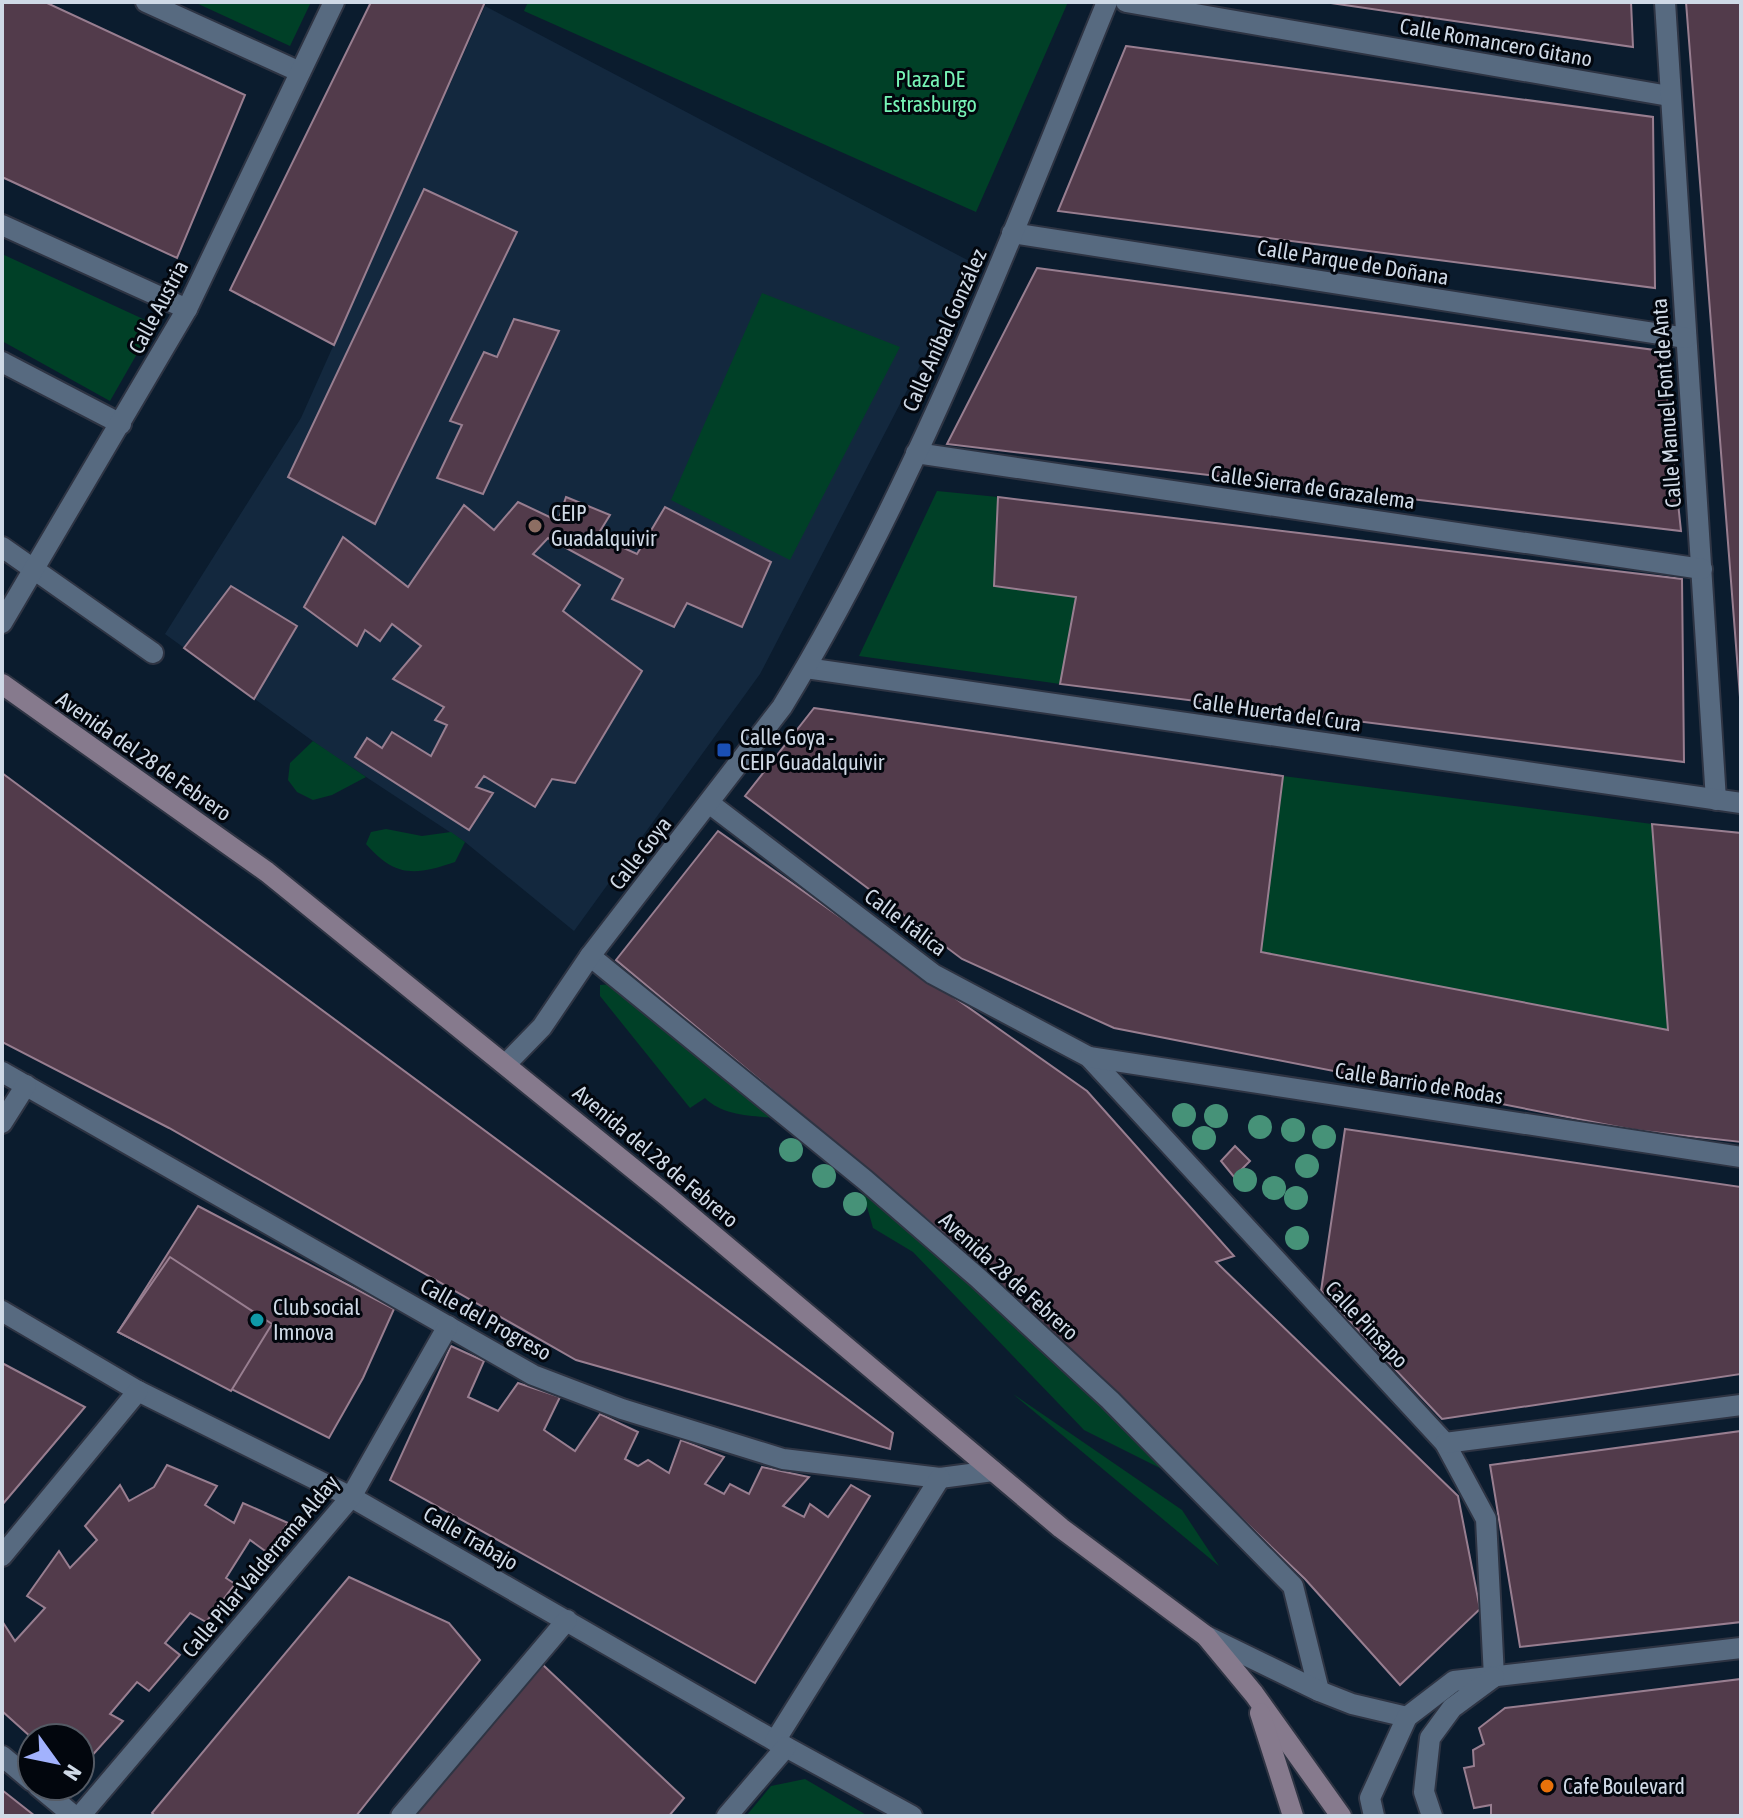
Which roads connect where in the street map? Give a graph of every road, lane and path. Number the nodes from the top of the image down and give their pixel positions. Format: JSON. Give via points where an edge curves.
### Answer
{"nodes":[{"id":1,"x":146,"y":2,"type":"edge"},
{"id":2,"x":334,"y":2,"type":"edge"},
{"id":3,"x":1107,"y":2,"type":"edge"},
{"id":4,"x":1126,"y":2,"type":"edge"},
{"id":5,"x":1665,"y":2,"type":"edge"},
{"id":6,"x":300,"y":72,"type":"junction"},
{"id":7,"x":1669,"y":96,"type":"junction"},
{"id":8,"x":2,"y":225,"type":"edge"},
{"id":9,"x":1012,"y":233,"type":"junction"},
{"id":10,"x":187,"y":309,"type":"junction"},
{"id":11,"x":1686,"y":338,"type":"junction"},
{"id":12,"x":2,"y":362,"type":"edge"},
{"id":13,"x":121,"y":424,"type":"junction"},
{"id":14,"x":916,"y":453,"type":"junction"},
{"id":15,"x":2,"y":547,"type":"edge"},
{"id":16,"x":34,"y":569,"type":"junction"},
{"id":17,"x":1702,"y":569,"type":"junction"},
{"id":18,"x":2,"y":623,"type":"edge"},
{"id":19,"x":153,"y":653,"type":"dead end"},
{"id":20,"x":806,"y":668,"type":"junction"},
{"id":21,"x":2,"y":684,"type":"edge"},
{"id":22,"x":1716,"y":800,"type":"junction"},
{"id":23,"x":709,"y":803,"type":"junction"},
{"id":24,"x":1741,"y":803,"type":"edge"},
{"id":25,"x":590,"y":956,"type":"junction"},
{"id":26,"x":1089,"y":1057,"type":"junction"},
{"id":27,"x":506,"y":1064,"type":"junction"},
{"id":28,"x":2,"y":1072,"type":"edge"},
{"id":29,"x":26,"y":1085,"type":"junction"},
{"id":30,"x":2,"y":1123,"type":"edge"},
{"id":31,"x":1741,"y":1157,"type":"edge"},
{"id":32,"x":2,"y":1311,"type":"edge"},
{"id":33,"x":448,"y":1326,"type":"junction"},
{"id":34,"x":138,"y":1391,"type":"junction"},
{"id":35,"x":1741,"y":1405,"type":"edge"},
{"id":36,"x":1445,"y":1443,"type":"junction"},
{"id":37,"x":993,"y":1471,"type":"junction"},
{"id":38,"x":940,"y":1478,"type":"junction"},
{"id":39,"x":351,"y":1497,"type":"junction"},
{"id":40,"x":2,"y":1556,"type":"edge"},
{"id":41,"x":567,"y":1620,"type":"junction"},
{"id":42,"x":1206,"y":1636,"type":"junction"},
{"id":43,"x":1741,"y":1648,"type":"edge"},
{"id":44,"x":1494,"y":1677,"type":"junction"},
{"id":45,"x":1319,"y":1691,"type":"junction"},
{"id":46,"x":1254,"y":1694,"type":"junction"},
{"id":47,"x":1407,"y":1717,"type":"junction"},
{"id":48,"x":781,"y":1744,"type":"junction"},
{"id":49,"x":57,"y":1802,"type":"edge"},
{"id":50,"x":74,"y":1816,"type":"edge"},
{"id":51,"x":80,"y":1816,"type":"edge"},
{"id":52,"x":401,"y":1816,"type":"edge"},
{"id":53,"x":727,"y":1816,"type":"edge"},
{"id":54,"x":912,"y":1816,"type":"edge"},
{"id":55,"x":1293,"y":1816,"type":"edge"},
{"id":56,"x":1341,"y":1816,"type":"edge"},
{"id":57,"x":1374,"y":1816,"type":"edge"},
{"id":58,"x":1432,"y":1816,"type":"edge"}],
"edges":[{"from":1,"to":6,"type":"street"},
{"from":2,"to":6,"type":"street","name":"Calle Austria"},
{"from":3,"to":9,"type":"street","name":"Calle Aníbal González"},
{"from":4,"to":7,"type":"street","name":"Calle Romancero Gitano"},
{"from":5,"to":7,"type":"street","name":"Calle Manuel Font de Anta"},
{"from":6,"to":10,"type":"street","name":"Calle Austria"},
{"from":7,"to":11,"type":"street","name":"Calle Manuel Font de Anta"},
{"from":8,"to":10,"type":"street"},
{"from":9,"to":11,"type":"street","name":"Calle Parque de Doñana"},
{"from":9,"to":14,"type":"street","name":"Calle Aníbal González"},
{"from":10,"to":13,"type":"street","name":"Calle Austria"},
{"from":11,"to":17,"type":"street","name":"Calle Manuel Font de Anta"},
{"from":12,"to":13,"type":"street"},
{"from":13,"to":16,"type":"street","name":"Calle Austria"},
{"from":14,"to":17,"type":"street","name":"Calle Sierra de Grazalema"},
{"from":14,"to":20,"type":"street","name":"Calle Aníbal González"},
{"from":15,"to":16,"type":"street"},
{"from":16,"to":18,"type":"street","name":"Calle Austria"},
{"from":16,"to":19,"type":"street"},
{"from":17,"to":22,"type":"street","name":"Calle Manuel Font de Anta"},
{"from":20,"to":22,"type":"street","name":"Calle Huerta del Cura"},
{"from":20,"to":23,"type":"street","name":"Calle Goya"},
{"from":21,"to":27,"type":"main road","name":"Avenida del 28 de Febrero","via":[[267,872]]},
{"from":22,"to":24,"type":"street","name":"Calle Huerta del Cura"},
{"from":23,"to":25,"type":"street","name":"Calle Goya"},
{"from":23,"to":26,"type":"street","name":"Calle Itálica","via":[[933,974]]},
{"from":25,"to":27,"type":"street","name":"Calle Goya","via":[[542,1027]]},
{"from":25,"to":45,"type":"street","name":"Avenida 28 de Febrero","via":[[865,1180],[1110,1400],[1293,1586]]},
{"from":26,"to":31,"type":"street","name":"Calle Barrio de Rodas"},
{"from":26,"to":36,"type":"street","name":"Calle Pinsapo"},
{"from":27,"to":37,"type":"main road","name":"Avenida del 28 de Febrero"},
{"from":28,"to":29,"type":"street","name":"Calle del Progreso"},
{"from":29,"to":30,"type":"street"},
{"from":29,"to":33,"type":"street","name":"Calle del Progreso"},
{"from":32,"to":34,"type":"street","name":"Calle Trabajo"},
{"from":33,"to":38,"type":"street","name":"Calle del Progreso","via":[[533,1375],[783,1459]]},
{"from":33,"to":39,"type":"street","name":"Calle Pilar Valderrama Alday"},
{"from":34,"to":39,"type":"street","name":"Calle Trabajo"},
{"from":34,"to":40,"type":"street"},
{"from":35,"to":36,"type":"street"},
{"from":36,"to":44,"type":"street","name":"Calle Pinsapo","via":[[1486,1519]]},
{"from":37,"to":38,"type":"street","name":"Calle del Progreso"},
{"from":37,"to":42,"type":"main road","name":"Avenida del 28 de Febrero"},
{"from":38,"to":48,"type":"street"},
{"from":39,"to":41,"type":"street","name":"Calle Trabajo"},
{"from":39,"to":51,"type":"street","name":"Calle Pilar Valderrama Alday"},
{"from":41,"to":48,"type":"street","name":"Calle Trabajo"},
{"from":41,"to":52,"type":"street"},
{"from":42,"to":45,"type":"street"},
{"from":42,"to":46,"type":"main road","name":"Avenida del 28 de Febrero"},
{"from":43,"to":44,"type":"street"},
{"from":44,"to":47,"type":"street","via":[[1454,1681]]},
{"from":44,"to":58,"type":"street","via":[[1452,1708],[1430,1738],[1424,1792]]},
{"from":45,"to":47,"type":"street"},
{"from":46,"to":55,"type":"main road"},
{"from":46,"to":56,"type":"main road"},
{"from":47,"to":57,"type":"street","via":[[1370,1798]]},
{"from":48,"to":53,"type":"street"},
{"from":48,"to":54,"type":"street","name":"Calle Trabajo"},
{"from":49,"to":50,"type":"street"}]}
